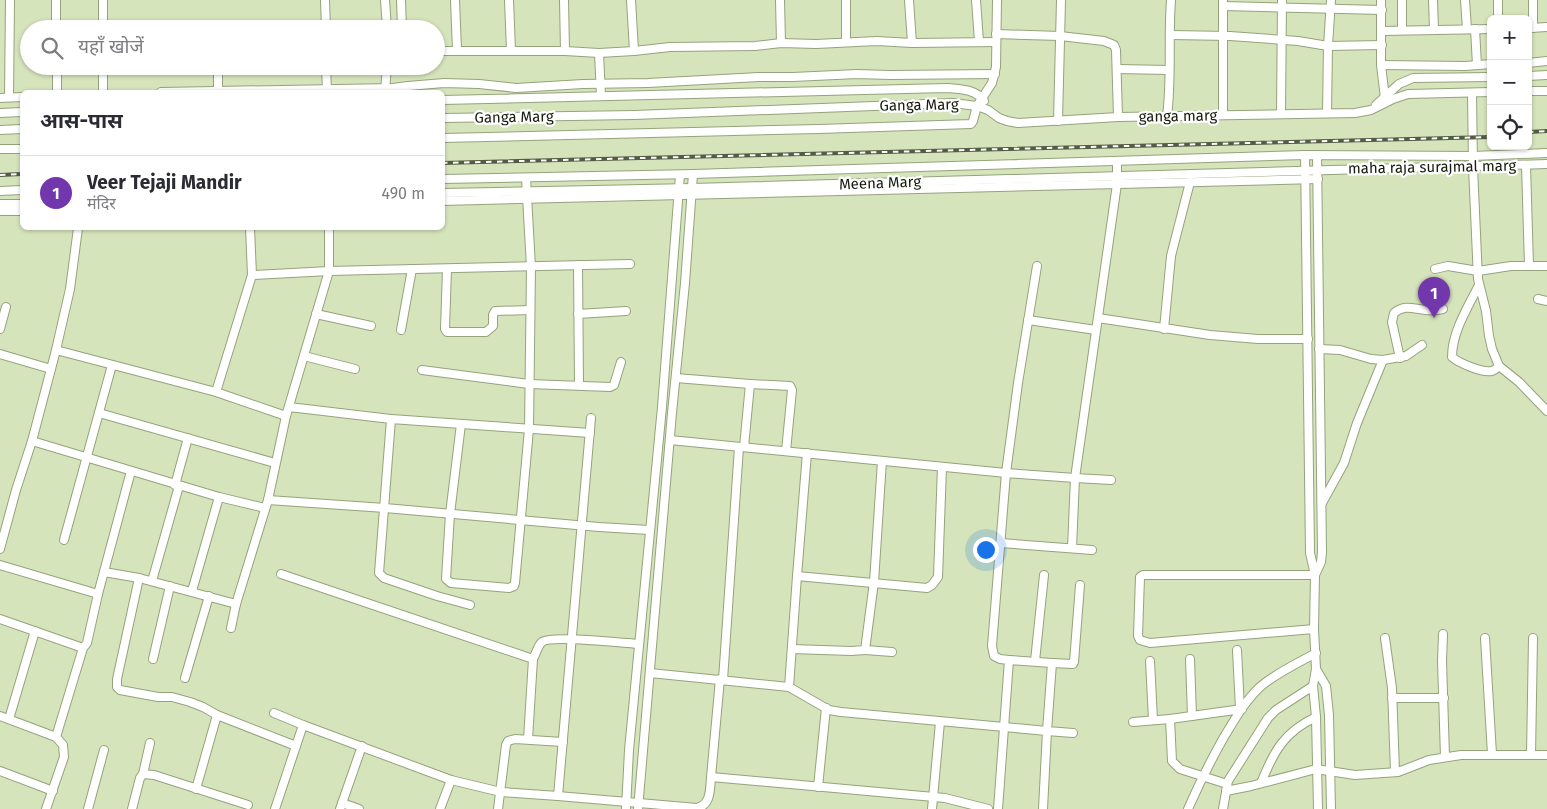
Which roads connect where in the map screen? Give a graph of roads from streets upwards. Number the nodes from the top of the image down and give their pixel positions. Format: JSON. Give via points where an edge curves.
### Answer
{"nodes":[{"id":1,"x":10,"y":0,"type":"edge"},
{"id":2,"x":56,"y":0,"type":"edge"},
{"id":3,"x":103,"y":0,"type":"edge"},
{"id":4,"x":325,"y":0,"type":"edge"},
{"id":5,"x":385,"y":0,"type":"edge"},
{"id":6,"x":401,"y":0,"type":"edge"},
{"id":7,"x":455,"y":0,"type":"edge"},
{"id":8,"x":509,"y":0,"type":"edge"},
{"id":9,"x":564,"y":0,"type":"edge"},
{"id":10,"x":631,"y":0,"type":"edge"},
{"id":11,"x":780,"y":0,"type":"edge"},
{"id":12,"x":846,"y":0,"type":"edge"},
{"id":13,"x":910,"y":0,"type":"edge"},
{"id":14,"x":976,"y":0,"type":"edge"},
{"id":15,"x":997,"y":0,"type":"edge"},
{"id":16,"x":1061,"y":0,"type":"edge"},
{"id":17,"x":1171,"y":0,"type":"edge"},
{"id":18,"x":1331,"y":0,"type":"edge"},
{"id":19,"x":1381,"y":0,"type":"edge"},
{"id":20,"x":1402,"y":0,"type":"edge"},
{"id":21,"x":1433,"y":0,"type":"edge"},
{"id":22,"x":1465,"y":0,"type":"edge"},
{"id":23,"x":1498,"y":0,"type":"edge"},
{"id":24,"x":1533,"y":0,"type":"edge"},
{"id":25,"x":1223,"y":3,"type":"edge"},
{"id":26,"x":1282,"y":4,"type":"edge"},
{"id":27,"x":1331,"y":10,"type":"junction"},
{"id":28,"x":1382,"y":10,"type":"junction"},
{"id":29,"x":1498,"y":15,"type":"edge"},
{"id":30,"x":1532,"y":15,"type":"edge"},
{"id":31,"x":56,"y":20,"type":"edge"},
{"id":32,"x":103,"y":20,"type":"edge"},
{"id":33,"x":326,"y":20,"type":"edge"},
{"id":34,"x":386,"y":20,"type":"edge"},
{"id":35,"x":402,"y":20,"type":"edge"},
{"id":36,"x":1547,"y":27,"type":"edge"},
{"id":37,"x":1532,"y":28,"type":"edge"},
{"id":38,"x":1471,"y":29,"type":"junction"},
{"id":39,"x":1487,"y":29,"type":"edge"},
{"id":40,"x":1402,"y":30,"type":"junction"},
{"id":41,"x":1434,"y":30,"type":"junction"},
{"id":42,"x":1382,"y":31,"type":"junction"},
{"id":43,"x":1171,"y":35,"type":"junction"},
{"id":44,"x":1060,"y":36,"type":"junction"},
{"id":45,"x":1222,"y":36,"type":"junction"},
{"id":46,"x":996,"y":38,"type":"junction"},
{"id":47,"x":1280,"y":40,"type":"junction"},
{"id":48,"x":979,"y":41,"type":"junction"},
{"id":49,"x":846,"y":42,"type":"junction"},
{"id":50,"x":781,"y":43,"type":"junction"},
{"id":51,"x":912,"y":43,"type":"junction"},
{"id":52,"x":1382,"y":45,"type":"junction"},
{"id":53,"x":1328,"y":46,"type":"junction"},
{"id":54,"x":457,"y":50,"type":"junction"},
{"id":55,"x":445,"y":51,"type":"edge"},
{"id":56,"x":511,"y":51,"type":"junction"},
{"id":57,"x":565,"y":51,"type":"junction"},
{"id":58,"x":634,"y":52,"type":"junction"},
{"id":59,"x":599,"y":53,"type":"junction"},
{"id":60,"x":1547,"y":61,"type":"edge"},
{"id":61,"x":1532,"y":63,"type":"edge"},
{"id":62,"x":1487,"y":64,"type":"edge"},
{"id":63,"x":1381,"y":65,"type":"junction"},
{"id":64,"x":1477,"y":65,"type":"junction"},
{"id":65,"x":1117,"y":69,"type":"junction"},
{"id":66,"x":1169,"y":70,"type":"junction"},
{"id":67,"x":995,"y":74,"type":"junction"},
{"id":68,"x":57,"y":75,"type":"edge"},
{"id":69,"x":103,"y":75,"type":"edge"},
{"id":70,"x":218,"y":75,"type":"edge"},
{"id":71,"x":326,"y":75,"type":"edge"},
{"id":72,"x":386,"y":75,"type":"edge"},
{"id":73,"x":1547,"y":75,"type":"edge"},
{"id":74,"x":1532,"y":76,"type":"edge"},
{"id":75,"x":1487,"y":77,"type":"edge"},
{"id":76,"x":601,"y":83,"type":"junction"},
{"id":77,"x":57,"y":90,"type":"edge"},
{"id":78,"x":103,"y":90,"type":"edge"},
{"id":79,"x":218,"y":90,"type":"edge"},
{"id":80,"x":327,"y":90,"type":"edge"},
{"id":81,"x":385,"y":90,"type":"edge"},
{"id":82,"x":1532,"y":91,"type":"edge"},
{"id":83,"x":1547,"y":91,"type":"edge"},
{"id":84,"x":1487,"y":92,"type":"edge"},
{"id":85,"x":1472,"y":93,"type":"junction"},
{"id":86,"x":601,"y":96,"type":"junction"},
{"id":87,"x":20,"y":97,"type":"edge"},
{"id":88,"x":0,"y":98,"type":"edge"},
{"id":89,"x":9,"y":98,"type":"junction"},
{"id":90,"x":982,"y":98,"type":"junction"},
{"id":91,"x":1385,"y":99,"type":"junction"},
{"id":92,"x":445,"y":100,"type":"edge"},
{"id":93,"x":977,"y":106,"type":"junction"},
{"id":94,"x":988,"y":110,"type":"junction"},
{"id":95,"x":20,"y":112,"type":"edge"},
{"id":96,"x":0,"y":113,"type":"edge"},
{"id":97,"x":1327,"y":113,"type":"junction"},
{"id":98,"x":1280,"y":114,"type":"junction"},
{"id":99,"x":1223,"y":115,"type":"junction"},
{"id":100,"x":1166,"y":116,"type":"junction"},
{"id":101,"x":1118,"y":117,"type":"junction"},
{"id":102,"x":445,"y":118,"type":"edge"},
{"id":103,"x":1058,"y":121,"type":"junction"},
{"id":104,"x":20,"y":129,"type":"edge"},
{"id":105,"x":0,"y":130,"type":"edge"},
{"id":106,"x":445,"y":138,"type":"edge"},
{"id":107,"x":0,"y":149,"type":"edge"},
{"id":108,"x":20,"y":149,"type":"edge"},
{"id":109,"x":1547,"y":153,"type":"edge"},
{"id":110,"x":1305,"y":155,"type":"junction"},
{"id":111,"x":1317,"y":155,"type":"junction"},
{"id":112,"x":1473,"y":156,"type":"junction"},
{"id":113,"x":1117,"y":161,"type":"junction"},
{"id":114,"x":1547,"y":164,"type":"edge"},
{"id":115,"x":1526,"y":165,"type":"junction"},
{"id":116,"x":1473,"y":167,"type":"junction"},
{"id":117,"x":693,"y":174,"type":"junction"},
{"id":118,"x":1317,"y":174,"type":"junction"},
{"id":119,"x":680,"y":175,"type":"junction"},
{"id":120,"x":1306,"y":175,"type":"junction"},
{"id":121,"x":1118,"y":176,"type":"junction"},
{"id":122,"x":526,"y":178,"type":"junction"},
{"id":123,"x":445,"y":179,"type":"edge"},
{"id":124,"x":1190,"y":182,"type":"junction"},
{"id":125,"x":1117,"y":184,"type":"junction"},
{"id":126,"x":20,"y":190,"type":"edge"},
{"id":127,"x":0,"y":191,"type":"edge"},
{"id":128,"x":692,"y":191,"type":"junction"},
{"id":129,"x":680,"y":192,"type":"junction"},
{"id":130,"x":445,"y":193,"type":"edge"},
{"id":131,"x":527,"y":195,"type":"junction"},
{"id":132,"x":445,"y":201,"type":"edge"},
{"id":133,"x":0,"y":204,"type":"edge"},
{"id":134,"x":20,"y":204,"type":"edge"},
{"id":135,"x":20,"y":210,"type":"edge"},
{"id":136,"x":0,"y":211,"type":"edge"},
{"id":137,"x":78,"y":230,"type":"edge"},
{"id":138,"x":250,"y":230,"type":"edge"},
{"id":139,"x":329,"y":230,"type":"edge"},
{"id":140,"x":630,"y":264,"type":"dead end"},
{"id":141,"x":578,"y":265,"type":"junction"},
{"id":142,"x":531,"y":266,"type":"junction"},
{"id":143,"x":1037,"y":266,"type":"dead end"},
{"id":144,"x":1529,"y":266,"type":"junction"},
{"id":145,"x":1547,"y":266,"type":"edge"},
{"id":146,"x":412,"y":269,"type":"junction"},
{"id":147,"x":448,"y":269,"type":"junction"},
{"id":148,"x":1435,"y":269,"type":"dead end"},
{"id":149,"x":329,"y":271,"type":"junction"},
{"id":150,"x":1478,"y":271,"type":"junction"},
{"id":151,"x":252,"y":275,"type":"junction"},
{"id":152,"x":1479,"y":284,"type":"junction"},
{"id":153,"x":1538,"y":300,"type":"dead end"},
{"id":154,"x":1547,"y":301,"type":"edge"},
{"id":155,"x":6,"y":307,"type":"dead end"},
{"id":156,"x":1443,"y":309,"type":"dead end"},
{"id":157,"x":530,"y":310,"type":"junction"},
{"id":158,"x":626,"y":311,"type":"dead end"},
{"id":159,"x":316,"y":314,"type":"junction"},
{"id":160,"x":578,"y":314,"type":"junction"},
{"id":161,"x":1098,"y":318,"type":"junction"},
{"id":162,"x":1028,"y":320,"type":"junction"},
{"id":163,"x":371,"y":326,"type":"dead end"},
{"id":164,"x":0,"y":329,"type":"edge"},
{"id":165,"x":1164,"y":329,"type":"junction"},
{"id":166,"x":401,"y":330,"type":"dead end"},
{"id":167,"x":1096,"y":330,"type":"junction"},
{"id":168,"x":1308,"y":339,"type":"junction"},
{"id":169,"x":1422,"y":345,"type":"dead end"},
{"id":170,"x":56,"y":350,"type":"junction"},
{"id":171,"x":1319,"y":350,"type":"junction"},
{"id":172,"x":0,"y":354,"type":"edge"},
{"id":173,"x":304,"y":356,"type":"junction"},
{"id":174,"x":1400,"y":358,"type":"junction"},
{"id":175,"x":1383,"y":360,"type":"junction"},
{"id":176,"x":621,"y":362,"type":"dead end"},
{"id":177,"x":112,"y":366,"type":"junction"},
{"id":178,"x":1499,"y":366,"type":"junction"},
{"id":179,"x":51,"y":369,"type":"junction"},
{"id":180,"x":355,"y":369,"type":"dead end"},
{"id":181,"x":422,"y":370,"type":"dead end"},
{"id":182,"x":676,"y":378,"type":"junction"},
{"id":183,"x":530,"y":384,"type":"junction"},
{"id":184,"x":750,"y":384,"type":"junction"},
{"id":185,"x":579,"y":385,"type":"junction"},
{"id":186,"x":216,"y":392,"type":"junction"},
{"id":187,"x":288,"y":407,"type":"junction"},
{"id":188,"x":1547,"y":411,"type":"edge"},
{"id":189,"x":99,"y":413,"type":"junction"},
{"id":190,"x":286,"y":416,"type":"junction"},
{"id":191,"x":591,"y":418,"type":"dead end"},
{"id":192,"x":391,"y":419,"type":"junction"},
{"id":193,"x":461,"y":424,"type":"junction"},
{"id":194,"x":529,"y":429,"type":"junction"},
{"id":195,"x":590,"y":433,"type":"junction"},
{"id":196,"x":188,"y":438,"type":"junction"},
{"id":197,"x":670,"y":440,"type":"junction"},
{"id":198,"x":32,"y":441,"type":"junction"},
{"id":199,"x":741,"y":447,"type":"junction"},
{"id":200,"x":786,"y":451,"type":"junction"},
{"id":201,"x":808,"y":453,"type":"junction"},
{"id":202,"x":86,"y":458,"type":"junction"},
{"id":203,"x":882,"y":461,"type":"junction"},
{"id":204,"x":275,"y":463,"type":"junction"},
{"id":205,"x":942,"y":467,"type":"junction"},
{"id":206,"x":131,"y":471,"type":"junction"},
{"id":207,"x":1006,"y":473,"type":"junction"},
{"id":208,"x":1075,"y":478,"type":"junction"},
{"id":209,"x":1111,"y":480,"type":"dead end"},
{"id":210,"x":177,"y":485,"type":"junction"},
{"id":211,"x":219,"y":497,"type":"junction"},
{"id":212,"x":266,"y":504,"type":"junction"},
{"id":213,"x":1321,"y":504,"type":"junction"},
{"id":214,"x":384,"y":508,"type":"junction"},
{"id":215,"x":450,"y":514,"type":"junction"},
{"id":216,"x":520,"y":520,"type":"junction"},
{"id":217,"x":582,"y":526,"type":"junction"},
{"id":218,"x":650,"y":530,"type":"junction"},
{"id":219,"x":64,"y":540,"type":"dead end"},
{"id":220,"x":1001,"y":543,"type":"junction"},
{"id":221,"x":1072,"y":548,"type":"junction"},
{"id":222,"x":0,"y":549,"type":"edge"},
{"id":223,"x":1092,"y":550,"type":"dead end"},
{"id":224,"x":0,"y":565,"type":"edge"},
{"id":225,"x":104,"y":572,"type":"junction"},
{"id":226,"x":281,"y":574,"type":"dead end"},
{"id":227,"x":1315,"y":574,"type":"junction"},
{"id":228,"x":1044,"y":575,"type":"dead end"},
{"id":229,"x":797,"y":576,"type":"junction"},
{"id":230,"x":139,"y":578,"type":"junction"},
{"id":231,"x":152,"y":581,"type":"junction"},
{"id":232,"x":874,"y":582,"type":"junction"},
{"id":233,"x":1080,"y":585,"type":"dead end"},
{"id":234,"x":170,"y":586,"type":"junction"},
{"id":235,"x":192,"y":591,"type":"junction"},
{"id":236,"x":98,"y":594,"type":"junction"},
{"id":237,"x":209,"y":596,"type":"junction"},
{"id":238,"x":236,"y":604,"type":"junction"},
{"id":239,"x":470,"y":605,"type":"dead end"},
{"id":240,"x":0,"y":619,"type":"edge"},
{"id":241,"x":232,"y":628,"type":"dead end"},
{"id":242,"x":1314,"y":629,"type":"junction"},
{"id":243,"x":35,"y":631,"type":"junction"},
{"id":244,"x":1442,"y":634,"type":"dead end"},
{"id":245,"x":1385,"y":638,"type":"dead end"},
{"id":246,"x":1485,"y":638,"type":"dead end"},
{"id":247,"x":1533,"y":638,"type":"dead end"},
{"id":248,"x":572,"y":640,"type":"junction"},
{"id":249,"x":639,"y":644,"type":"junction"},
{"id":250,"x":83,"y":648,"type":"junction"},
{"id":251,"x":792,"y":649,"type":"junction"},
{"id":252,"x":865,"y":650,"type":"junction"},
{"id":253,"x":1237,"y":650,"type":"dead end"},
{"id":254,"x":892,"y":652,"type":"dead end"},
{"id":255,"x":1316,"y":653,"type":"junction"},
{"id":256,"x":153,"y":658,"type":"dead end"},
{"id":257,"x":533,"y":659,"type":"junction"},
{"id":258,"x":1190,"y":659,"type":"dead end"},
{"id":259,"x":1008,"y":660,"type":"junction"},
{"id":260,"x":1035,"y":661,"type":"junction"},
{"id":261,"x":1150,"y":661,"type":"dead end"},
{"id":262,"x":1052,"y":663,"type":"junction"},
{"id":263,"x":1316,"y":669,"type":"junction"},
{"id":264,"x":650,"y":673,"type":"junction"},
{"id":265,"x":186,"y":678,"type":"dead end"},
{"id":266,"x":721,"y":680,"type":"junction"},
{"id":267,"x":1313,"y":686,"type":"junction"},
{"id":268,"x":789,"y":687,"type":"junction"},
{"id":269,"x":1392,"y":698,"type":"junction"},
{"id":270,"x":1444,"y":698,"type":"junction"},
{"id":271,"x":826,"y":708,"type":"junction"},
{"id":272,"x":1241,"y":709,"type":"junction"},
{"id":273,"x":274,"y":713,"type":"dead end"},
{"id":274,"x":217,"y":715,"type":"junction"},
{"id":275,"x":0,"y":716,"type":"edge"},
{"id":276,"x":1192,"y":716,"type":"junction"},
{"id":277,"x":1316,"y":717,"type":"junction"},
{"id":278,"x":9,"y":719,"type":"junction"},
{"id":279,"x":1170,"y":719,"type":"junction"},
{"id":280,"x":1153,"y":720,"type":"junction"},
{"id":281,"x":940,"y":722,"type":"junction"},
{"id":282,"x":1133,"y":722,"type":"dead end"},
{"id":283,"x":303,"y":725,"type":"junction"},
{"id":284,"x":1002,"y":728,"type":"junction"},
{"id":285,"x":1047,"y":731,"type":"junction"},
{"id":286,"x":1073,"y":733,"type":"dead end"},
{"id":287,"x":56,"y":737,"type":"junction"},
{"id":288,"x":528,"y":739,"type":"junction"},
{"id":289,"x":562,"y":742,"type":"junction"},
{"id":290,"x":150,"y":743,"type":"dead end"},
{"id":291,"x":296,"y":746,"type":"junction"},
{"id":292,"x":362,"y":746,"type":"junction"},
{"id":293,"x":104,"y":750,"type":"dead end"},
{"id":294,"x":1492,"y":754,"type":"junction"},
{"id":295,"x":1531,"y":755,"type":"junction"},
{"id":296,"x":1547,"y":755,"type":"edge"},
{"id":297,"x":1445,"y":758,"type":"junction"},
{"id":298,"x":1316,"y":769,"type":"junction"},
{"id":299,"x":1329,"y":770,"type":"junction"},
{"id":300,"x":0,"y":771,"type":"edge"},
{"id":301,"x":1395,"y":772,"type":"junction"},
{"id":302,"x":143,"y":774,"type":"junction"},
{"id":303,"x":1202,"y":776,"type":"junction"},
{"id":304,"x":711,"y":777,"type":"junction"},
{"id":305,"x":451,"y":780,"type":"junction"},
{"id":306,"x":1261,"y":783,"type":"junction"},
{"id":307,"x":818,"y":787,"type":"junction"},
{"id":308,"x":1226,"y":788,"type":"junction"},
{"id":309,"x":196,"y":789,"type":"junction"},
{"id":310,"x":53,"y":791,"type":"junction"},
{"id":311,"x":500,"y":792,"type":"junction"},
{"id":312,"x":558,"y":796,"type":"junction"},
{"id":313,"x":933,"y":797,"type":"junction"},
{"id":314,"x":627,"y":805,"type":"edge"},
{"id":315,"x":341,"y":806,"type":"edge"},
{"id":316,"x":639,"y":806,"type":"edge"},
{"id":317,"x":247,"y":807,"type":"edge"},
{"id":318,"x":972,"y":807,"type":"edge"},
{"id":319,"x":46,"y":809,"type":"edge"},
{"id":320,"x":88,"y":809,"type":"edge"},
{"id":321,"x":132,"y":809,"type":"edge"},
{"id":322,"x":257,"y":809,"type":"edge"},
{"id":323,"x":275,"y":809,"type":"edge"},
{"id":324,"x":359,"y":809,"type":"edge"},
{"id":325,"x":440,"y":809,"type":"edge"},
{"id":326,"x":498,"y":809,"type":"edge"},
{"id":327,"x":932,"y":809,"type":"edge"},
{"id":328,"x":988,"y":809,"type":"edge"},
{"id":329,"x":998,"y":809,"type":"edge"},
{"id":330,"x":1043,"y":809,"type":"edge"},
{"id":331,"x":1188,"y":809,"type":"edge"},
{"id":332,"x":1223,"y":809,"type":"edge"},
{"id":333,"x":1318,"y":809,"type":"edge"},
{"id":334,"x":1331,"y":809,"type":"edge"}],
"edges":[{"from":1,"to":89,"type":"street"},
{"from":2,"to":31,"type":"street"},
{"from":3,"to":32,"type":"street"},
{"from":4,"to":33,"type":"street"},
{"from":5,"to":34,"type":"street"},
{"from":6,"to":35,"type":"street"},
{"from":7,"to":54,"type":"street"},
{"from":8,"to":56,"type":"street"},
{"from":9,"to":57,"type":"street"},
{"from":10,"to":58,"type":"street"},
{"from":11,"to":50,"type":"street"},
{"from":12,"to":49,"type":"street"},
{"from":13,"to":51,"type":"street"},
{"from":14,"to":48,"type":"street"},
{"from":15,"to":46,"type":"street"},
{"from":16,"to":44,"type":"street"},
{"from":17,"to":43,"type":"street"},
{"from":18,"to":27,"type":"street"},
{"from":19,"to":28,"type":"street"},
{"from":20,"to":40,"type":"street"},
{"from":21,"to":41,"type":"street"},
{"from":22,"to":38,"type":"street"},
{"from":23,"to":29,"type":"street"},
{"from":24,"to":30,"type":"street"},
{"from":25,"to":26,"type":"street"},
{"from":25,"to":45,"type":"street"},
{"from":26,"to":27,"type":"street"},
{"from":26,"to":47,"type":"street"},
{"from":27,"to":28,"type":"street"},
{"from":27,"to":53,"type":"street"},
{"from":28,"to":42,"type":"street"},
{"from":36,"to":37,"type":"street"},
{"from":38,"to":39,"type":"street"},
{"from":38,"to":41,"type":"street"},
{"from":38,"to":64,"type":"street"},
{"from":40,"to":41,"type":"street"},
{"from":40,"to":42,"type":"street"},
{"from":42,"to":52,"type":"street"},
{"from":43,"to":45,"type":"street"},
{"from":43,"to":66,"type":"street"},
{"from":44,"to":46,"type":"street"},
{"from":44,"to":65,"type":"street","via":[[1111,43],[1116,50]]},
{"from":44,"to":103,"type":"street"},
{"from":45,"to":47,"type":"street"},
{"from":45,"to":99,"type":"street"},
{"from":46,"to":48,"type":"street"},
{"from":46,"to":67,"type":"street"},
{"from":47,"to":53,"type":"street"},
{"from":47,"to":98,"type":"street"},
{"from":48,"to":51,"type":"street"},
{"from":49,"to":50,"type":"street"},
{"from":49,"to":51,"type":"street"},
{"from":50,"to":58,"type":"street","via":[[670,47]]},
{"from":52,"to":53,"type":"street"},
{"from":52,"to":63,"type":"street"},
{"from":53,"to":97,"type":"street"},
{"from":54,"to":55,"type":"street"},
{"from":54,"to":56,"type":"street"},
{"from":56,"to":57,"type":"street"},
{"from":57,"to":59,"type":"street"},
{"from":58,"to":59,"type":"street"},
{"from":59,"to":76,"type":"street"},
{"from":60,"to":61,"type":"street"},
{"from":62,"to":64,"type":"street"},
{"from":63,"to":64,"type":"street"},
{"from":63,"to":91,"type":"street"},
{"from":65,"to":66,"type":"street"},
{"from":65,"to":101,"type":"street"},
{"from":66,"to":100,"type":"street"},
{"from":67,"to":76,"type":"street","via":[[857,74]]},
{"from":67,"to":90,"type":"street"},
{"from":68,"to":77,"type":"street"},
{"from":69,"to":78,"type":"street"},
{"from":70,"to":79,"type":"street"},
{"from":71,"to":80,"type":"street"},
{"from":72,"to":81,"type":"street"},
{"from":73,"to":74,"type":"street"},
{"from":75,"to":91,"type":"street","name":"ganga marg","via":[[1413,78],[1399,84]]},
{"from":76,"to":81,"type":"street","via":[[516,88],[444,83]]},
{"from":76,"to":86,"type":"street"},
{"from":82,"to":83,"type":"street"},
{"from":84,"to":85,"type":"street","name":"ganga marg"},
{"from":85,"to":91,"type":"street","name":"ganga marg","via":[[1408,94]]},
{"from":85,"to":112,"type":"street"},
{"from":86,"to":90,"type":"street","name":"Ganga Marg","via":[[947,88],[968,90]]},
{"from":86,"to":92,"type":"street","name":"Ganga Marg"},
{"from":87,"to":89,"type":"street"},
{"from":88,"to":89,"type":"street"},
{"from":90,"to":93,"type":"street"},
{"from":90,"to":94,"type":"street"},
{"from":91,"to":97,"type":"street","name":"ganga marg","via":[[1371,110]]},
{"from":93,"to":94,"type":"street","name":"Ganga Marg"},
{"from":93,"to":102,"type":"street","name":"Ganga Marg","via":[[953,103]]},
{"from":93,"to":106,"type":"street","via":[[973,121],[966,125]]},
{"from":94,"to":103,"type":"street","name":"ganga marg","via":[[999,118],[1018,123]]},
{"from":95,"to":96,"type":"street"},
{"from":97,"to":98,"type":"street","name":"ganga marg"},
{"from":98,"to":99,"type":"street","name":"ganga marg"},
{"from":99,"to":100,"type":"street","name":"ganga marg"},
{"from":100,"to":101,"type":"street","name":"ganga marg"},
{"from":101,"to":103,"type":"street","name":"ganga marg"},
{"from":104,"to":105,"type":"street"},
{"from":107,"to":108,"type":"street"},
{"from":109,"to":112,"type":"street","name":"maha raja surajmal marg"},
{"from":110,"to":111,"type":"street","name":"maha raja surajmal marg"},
{"from":110,"to":113,"type":"street","name":"maha raja surajmal marg"},
{"from":110,"to":120,"type":"street"},
{"from":111,"to":112,"type":"street","name":"maha raja surajmal marg"},
{"from":111,"to":118,"type":"street"},
{"from":112,"to":116,"type":"street"},
{"from":113,"to":117,"type":"street","name":"maha raja surajmal marg"},
{"from":113,"to":121,"type":"street"},
{"from":114,"to":115,"type":"street","name":"maha raja surajmal marg"},
{"from":115,"to":116,"type":"street","name":"maha raja surajmal marg"},
{"from":115,"to":144,"type":"street"},
{"from":116,"to":118,"type":"street","name":"maha raja surajmal marg"},
{"from":116,"to":150,"type":"street"},
{"from":117,"to":119,"type":"street"},
{"from":117,"to":128,"type":"street"},
{"from":118,"to":120,"type":"street","name":"Meena Marg"},
{"from":118,"to":171,"type":"street"},
{"from":119,"to":122,"type":"street"},
{"from":119,"to":129,"type":"street"},
{"from":120,"to":121,"type":"street","name":"Meena Marg"},
{"from":120,"to":124,"type":"street"},
{"from":120,"to":168,"type":"street"},
{"from":121,"to":125,"type":"street"},
{"from":121,"to":128,"type":"street","name":"Meena Marg"},
{"from":122,"to":123,"type":"street"},
{"from":122,"to":131,"type":"street"},
{"from":124,"to":125,"type":"street"},
{"from":124,"to":165,"type":"street","via":[[1171,256]]},
{"from":125,"to":128,"type":"street"},
{"from":125,"to":161,"type":"street"},
{"from":126,"to":127,"type":"street"},
{"from":128,"to":129,"type":"street"},
{"from":128,"to":182,"type":"street"},
{"from":129,"to":131,"type":"street"},
{"from":129,"to":218,"type":"street"},
{"from":130,"to":131,"type":"street"},
{"from":131,"to":132,"type":"street"},
{"from":131,"to":142,"type":"street"},
{"from":133,"to":134,"type":"street"},
{"from":135,"to":136,"type":"street"},
{"from":137,"to":170,"type":"street","via":[[70,289]]},
{"from":138,"to":151,"type":"street"},
{"from":139,"to":149,"type":"street"},
{"from":140,"to":141,"type":"street"},
{"from":141,"to":142,"type":"street"},
{"from":141,"to":160,"type":"street"},
{"from":142,"to":147,"type":"street"},
{"from":142,"to":157,"type":"street"},
{"from":143,"to":162,"type":"street"},
{"from":144,"to":145,"type":"street"},
{"from":144,"to":150,"type":"street"},
{"from":146,"to":147,"type":"street"},
{"from":146,"to":149,"type":"street"},
{"from":146,"to":166,"type":"street"},
{"from":147,"to":157,"type":"street","via":[[447,332],[486,332],[493,326],[495,312]]},
{"from":148,"to":150,"type":"street","via":[[1448,266]]},
{"from":149,"to":151,"type":"street"},
{"from":149,"to":159,"type":"street"},
{"from":150,"to":152,"type":"street"},
{"from":151,"to":186,"type":"street"},
{"from":152,"to":178,"type":"street","via":[[1488,336]]},
{"from":152,"to":178,"type":"street","via":[[1462,319],[1452,357],[1482,370],[1491,371]]},
{"from":153,"to":154,"type":"street"},
{"from":155,"to":164,"type":"street"},
{"from":156,"to":174,"type":"street","via":[[1404,307],[1394,313],[1392,322]]},
{"from":157,"to":183,"type":"street"},
{"from":158,"to":160,"type":"street"},
{"from":159,"to":163,"type":"street"},
{"from":159,"to":173,"type":"street"},
{"from":160,"to":185,"type":"street"},
{"from":161,"to":165,"type":"street"},
{"from":161,"to":167,"type":"street"},
{"from":162,"to":167,"type":"street"},
{"from":162,"to":207,"type":"street"},
{"from":165,"to":168,"type":"street","via":[[1258,339]]},
{"from":167,"to":208,"type":"street"},
{"from":168,"to":227,"type":"street","via":[[1310,553]]},
{"from":169,"to":174,"type":"street"},
{"from":170,"to":177,"type":"street"},
{"from":170,"to":179,"type":"street"},
{"from":171,"to":175,"type":"street","via":[[1340,350]]},
{"from":171,"to":213,"type":"street"},
{"from":172,"to":179,"type":"street"},
{"from":173,"to":180,"type":"street"},
{"from":173,"to":187,"type":"street"},
{"from":174,"to":175,"type":"street"},
{"from":175,"to":213,"type":"street","via":[[1344,463]]},
{"from":176,"to":185,"type":"street","via":[[614,385]]},
{"from":177,"to":186,"type":"street"},
{"from":177,"to":189,"type":"street"},
{"from":178,"to":188,"type":"street"},
{"from":179,"to":198,"type":"street"},
{"from":181,"to":183,"type":"street"},
{"from":182,"to":184,"type":"street"},
{"from":182,"to":197,"type":"street"},
{"from":183,"to":185,"type":"street"},
{"from":183,"to":194,"type":"street"},
{"from":184,"to":199,"type":"street"},
{"from":184,"to":200,"type":"street","via":[[790,386]]},
{"from":186,"to":190,"type":"street"},
{"from":187,"to":190,"type":"street"},
{"from":187,"to":192,"type":"street"},
{"from":189,"to":196,"type":"street"},
{"from":189,"to":202,"type":"street"},
{"from":190,"to":204,"type":"street"},
{"from":191,"to":195,"type":"street"},
{"from":192,"to":193,"type":"street"},
{"from":192,"to":214,"type":"street"},
{"from":193,"to":194,"type":"street"},
{"from":193,"to":215,"type":"street"},
{"from":194,"to":195,"type":"street"},
{"from":194,"to":216,"type":"street"},
{"from":195,"to":217,"type":"street"},
{"from":196,"to":204,"type":"street"},
{"from":196,"to":210,"type":"street"},
{"from":197,"to":199,"type":"street"},
{"from":197,"to":264,"type":"street"},
{"from":198,"to":202,"type":"street"},
{"from":198,"to":222,"type":"street"},
{"from":199,"to":200,"type":"street"},
{"from":199,"to":266,"type":"street"},
{"from":200,"to":201,"type":"street"},
{"from":201,"to":203,"type":"street"},
{"from":201,"to":229,"type":"street"},
{"from":202,"to":206,"type":"street"},
{"from":202,"to":219,"type":"street"},
{"from":203,"to":205,"type":"street"},
{"from":203,"to":232,"type":"street"},
{"from":204,"to":212,"type":"street"},
{"from":205,"to":207,"type":"street"},
{"from":205,"to":232,"type":"street","via":[[936,581],[927,588]]},
{"from":206,"to":210,"type":"street"},
{"from":206,"to":225,"type":"street"},
{"from":207,"to":208,"type":"street"},
{"from":207,"to":220,"type":"street"},
{"from":208,"to":209,"type":"street"},
{"from":208,"to":221,"type":"street"},
{"from":210,"to":211,"type":"street"},
{"from":210,"to":231,"type":"street"},
{"from":211,"to":212,"type":"street"},
{"from":211,"to":235,"type":"street"},
{"from":212,"to":214,"type":"street"},
{"from":212,"to":238,"type":"street"},
{"from":213,"to":227,"type":"street","via":[[1322,562]]},
{"from":214,"to":215,"type":"street"},
{"from":214,"to":239,"type":"street","via":[[379,573],[384,578]]},
{"from":215,"to":216,"type":"street"},
{"from":215,"to":216,"type":"street","via":[[446,579],[451,583],[509,588],[515,583]]},
{"from":216,"to":217,"type":"street"},
{"from":217,"to":218,"type":"street"},
{"from":217,"to":248,"type":"street"},
{"from":218,"to":249,"type":"street"},
{"from":220,"to":221,"type":"street"},
{"from":220,"to":259,"type":"street","via":[[992,650],[997,658]]},
{"from":221,"to":223,"type":"street"},
{"from":224,"to":236,"type":"street"},
{"from":225,"to":230,"type":"street"},
{"from":225,"to":236,"type":"street"},
{"from":226,"to":257,"type":"street"},
{"from":227,"to":242,"type":"street"},
{"from":227,"to":242,"type":"street","via":[[1143,575],[1140,577],[1138,603],[1138,636],[1150,643]]},
{"from":228,"to":260,"type":"street"},
{"from":229,"to":232,"type":"street"},
{"from":229,"to":251,"type":"street"},
{"from":230,"to":231,"type":"street"},
{"from":230,"to":274,"type":"street","via":[[117,687],[190,702]]},
{"from":231,"to":234,"type":"street"},
{"from":232,"to":252,"type":"street"},
{"from":233,"to":262,"type":"street","via":[[1074,662]]},
{"from":234,"to":235,"type":"street"},
{"from":234,"to":256,"type":"street"},
{"from":235,"to":237,"type":"street"},
{"from":236,"to":250,"type":"street","via":[[87,643]]},
{"from":237,"to":238,"type":"street"},
{"from":237,"to":265,"type":"street"},
{"from":238,"to":241,"type":"street"},
{"from":240,"to":243,"type":"street"},
{"from":242,"to":255,"type":"street"},
{"from":243,"to":250,"type":"street"},
{"from":243,"to":278,"type":"street"},
{"from":244,"to":270,"type":"street"},
{"from":245,"to":269,"type":"street"},
{"from":246,"to":294,"type":"street"},
{"from":247,"to":295,"type":"street"},
{"from":248,"to":249,"type":"street"},
{"from":248,"to":257,"type":"street","via":[[544,640]]},
{"from":248,"to":289,"type":"street"},
{"from":249,"to":314,"type":"street"},
{"from":250,"to":287,"type":"street"},
{"from":251,"to":252,"type":"street"},
{"from":251,"to":268,"type":"street"},
{"from":252,"to":254,"type":"street"},
{"from":253,"to":272,"type":"street"},
{"from":255,"to":263,"type":"street"},
{"from":255,"to":272,"type":"street","via":[[1262,685]]},
{"from":257,"to":288,"type":"street"},
{"from":258,"to":276,"type":"street"},
{"from":259,"to":260,"type":"street"},
{"from":259,"to":284,"type":"street"},
{"from":260,"to":262,"type":"street"},
{"from":261,"to":280,"type":"street"},
{"from":262,"to":285,"type":"street"},
{"from":263,"to":267,"type":"street"},
{"from":263,"to":299,"type":"street","via":[[1326,686]]},
{"from":264,"to":266,"type":"street"},
{"from":264,"to":316,"type":"street"},
{"from":266,"to":268,"type":"street"},
{"from":266,"to":304,"type":"street"},
{"from":267,"to":277,"type":"street"},
{"from":267,"to":308,"type":"street","via":[[1268,718]]},
{"from":268,"to":271,"type":"street"},
{"from":269,"to":270,"type":"street"},
{"from":269,"to":301,"type":"street"},
{"from":270,"to":297,"type":"street"},
{"from":271,"to":281,"type":"street"},
{"from":271,"to":307,"type":"street"},
{"from":272,"to":276,"type":"street"},
{"from":272,"to":303,"type":"street"},
{"from":273,"to":283,"type":"street"},
{"from":274,"to":291,"type":"street"},
{"from":274,"to":309,"type":"street"},
{"from":275,"to":278,"type":"street"},
{"from":276,"to":279,"type":"street"},
{"from":277,"to":298,"type":"street"},
{"from":277,"to":306,"type":"street","via":[[1286,737],[1269,763]]},
{"from":278,"to":287,"type":"street"},
{"from":279,"to":280,"type":"street"},
{"from":279,"to":303,"type":"street","via":[[1172,761],[1180,768]]},
{"from":280,"to":282,"type":"street"},
{"from":281,"to":284,"type":"street"},
{"from":281,"to":313,"type":"street"},
{"from":283,"to":291,"type":"street"},
{"from":283,"to":292,"type":"street"},
{"from":284,"to":285,"type":"street"},
{"from":284,"to":329,"type":"street"},
{"from":285,"to":286,"type":"street"},
{"from":285,"to":330,"type":"street"},
{"from":287,"to":310,"type":"street","via":[[63,745],[64,757]]},
{"from":288,"to":289,"type":"street"},
{"from":288,"to":311,"type":"street","via":[[508,741]]},
{"from":289,"to":312,"type":"street"},
{"from":290,"to":302,"type":"street"},
{"from":291,"to":323,"type":"street"},
{"from":292,"to":305,"type":"street"},
{"from":292,"to":315,"type":"street"},
{"from":293,"to":320,"type":"street"},
{"from":294,"to":295,"type":"street"},
{"from":294,"to":297,"type":"street"},
{"from":295,"to":296,"type":"street"},
{"from":297,"to":301,"type":"street"},
{"from":298,"to":299,"type":"street"},
{"from":298,"to":306,"type":"street"},
{"from":298,"to":333,"type":"street"},
{"from":299,"to":301,"type":"street","via":[[1355,774]]},
{"from":299,"to":334,"type":"street"},
{"from":300,"to":310,"type":"street"},
{"from":302,"to":309,"type":"street"},
{"from":302,"to":321,"type":"street"},
{"from":303,"to":308,"type":"street"},
{"from":303,"to":331,"type":"street"},
{"from":304,"to":307,"type":"street"},
{"from":304,"to":316,"type":"street","via":[[708,800],[702,807]]},
{"from":305,"to":311,"type":"street"},
{"from":305,"to":325,"type":"street"},
{"from":306,"to":308,"type":"street"},
{"from":307,"to":313,"type":"street"},
{"from":308,"to":332,"type":"street"},
{"from":309,"to":317,"type":"street"},
{"from":310,"to":319,"type":"street"},
{"from":311,"to":312,"type":"street"},
{"from":311,"to":326,"type":"street"},
{"from":312,"to":314,"type":"street"},
{"from":313,"to":318,"type":"street"},
{"from":313,"to":327,"type":"street"},
{"from":314,"to":316,"type":"street"},
{"from":315,"to":324,"type":"street"},
{"from":317,"to":322,"type":"street"},
{"from":318,"to":328,"type":"street"}]}
